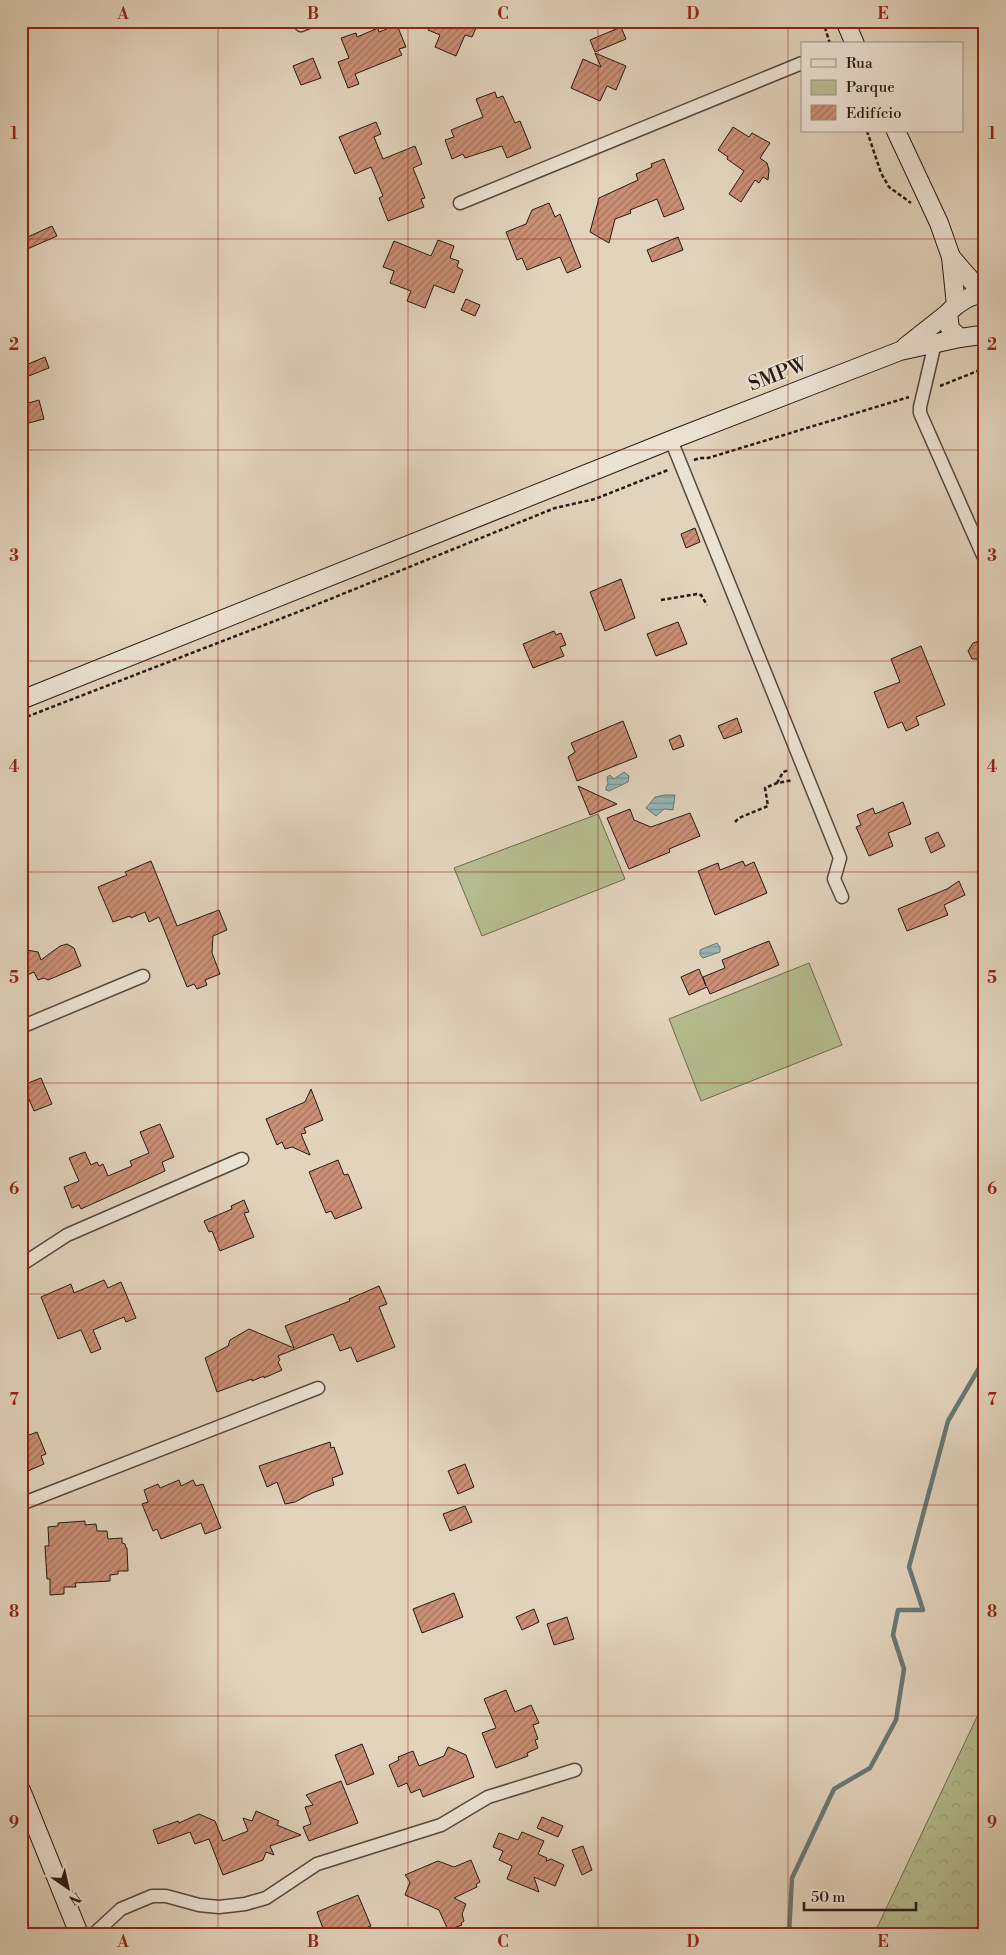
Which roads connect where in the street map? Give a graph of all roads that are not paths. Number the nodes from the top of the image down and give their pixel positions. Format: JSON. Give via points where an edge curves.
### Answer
{"nodes":[{"id":1,"x":845,"y":21,"type":"edge"},
{"id":2,"x":852,"y":42,"type":"edge"},
{"id":3,"x":801,"y":62,"type":"edge"},
{"id":4,"x":896,"y":132,"type":"edge"},
{"id":5,"x":460,"y":204,"type":"dead end"},
{"id":6,"x":951,"y":257,"type":"junction"},
{"id":7,"x":984,"y":294,"type":"edge"},
{"id":8,"x":952,"y":309,"type":"junction"},
{"id":9,"x":985,"y":332,"type":"edge"},
{"id":10,"x":960,"y":338,"type":"junction"},
{"id":11,"x":935,"y":343,"type":"junction"},
{"id":12,"x":900,"y":351,"type":"junction"},
{"id":13,"x":671,"y":440,"type":"junction"},
{"id":14,"x":985,"y":560,"type":"edge"},
{"id":15,"x":21,"y":700,"type":"edge"},
{"id":16,"x":842,"y":897,"type":"dead end"},
{"id":17,"x":143,"y":976,"type":"dead end"},
{"id":18,"x":21,"y":1027,"type":"edge"},
{"id":19,"x":242,"y":1159,"type":"dead end"},
{"id":20,"x":21,"y":1265,"type":"edge"},
{"id":21,"x":318,"y":1388,"type":"dead end"},
{"id":22,"x":21,"y":1504,"type":"edge"},
{"id":23,"x":575,"y":1770,"type":"dead end"},
{"id":24,"x":21,"y":1790,"type":"edge"},
{"id":25,"x":79,"y":1934,"type":"edge"},
{"id":26,"x":94,"y":1934,"type":"edge"}],
"edges":[{"from":1,"to":2,"type":"street"},
{"from":3,"to":5,"type":"street"},
{"from":4,"to":6,"type":"street","via":[[939,223]]},
{"from":6,"to":7,"type":"street"},
{"from":6,"to":8,"type":"street"},
{"from":7,"to":8,"type":"street","name":"SMPW","via":[[970,297]]},
{"from":8,"to":10,"type":"street","via":[[950,328]]},
{"from":8,"to":12,"type":"street","name":"SMPW"},
{"from":9,"to":10,"type":"street","name":"SMPW"},
{"from":10,"to":11,"type":"street","name":"SMPW"},
{"from":11,"to":12,"type":"street","name":"SMPW"},
{"from":11,"to":14,"type":"street","via":[[920,413]]},
{"from":12,"to":13,"type":"street","name":"SMPW"},
{"from":13,"to":15,"type":"street","name":"SMPW"},
{"from":13,"to":16,"type":"street","via":[[840,858],[834,879]]},
{"from":17,"to":18,"type":"street"},
{"from":19,"to":20,"type":"street","via":[[67,1235]]},
{"from":21,"to":22,"type":"street"},
{"from":23,"to":26,"type":"street","via":[[488,1797],[442,1825],[317,1864],[266,1898],[219,1907],[152,1896],[122,1909]]},
{"from":24,"to":25,"type":"street"}]}
